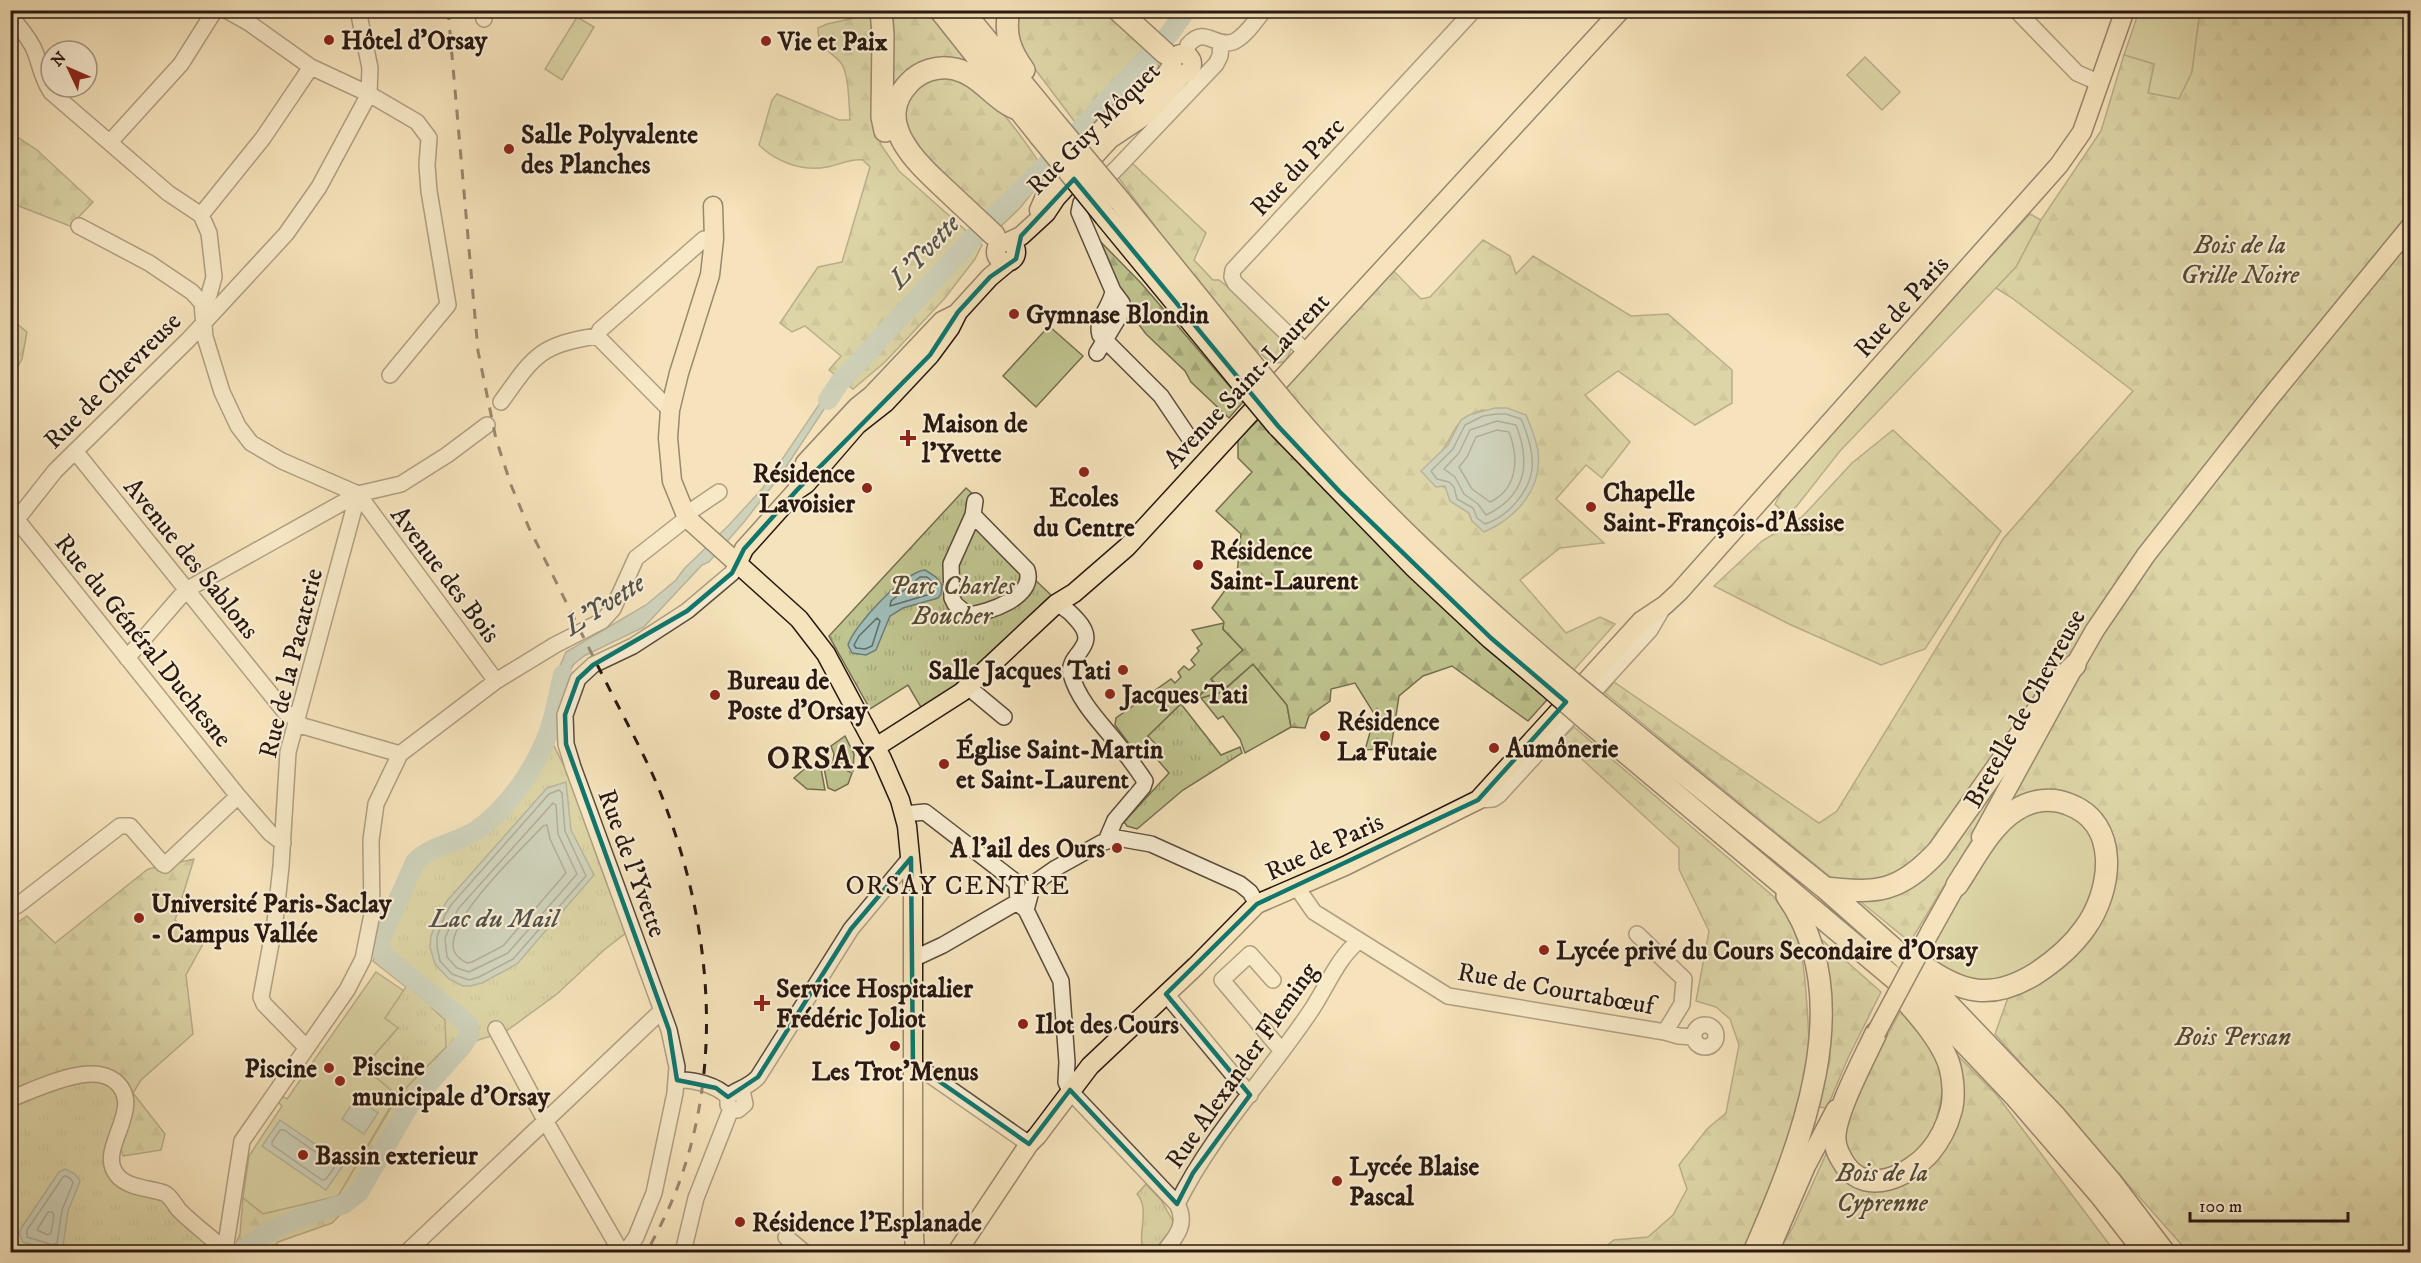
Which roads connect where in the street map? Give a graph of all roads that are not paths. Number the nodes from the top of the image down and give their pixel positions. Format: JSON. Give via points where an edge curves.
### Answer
{"nodes":[{"id":1,"x":215,"y":10,"type":"edge"},
{"id":2,"x":226,"y":10,"type":"edge"},
{"id":3,"x":358,"y":10,"type":"edge"},
{"id":4,"x":881,"y":10,"type":"edge"},
{"id":5,"x":940,"y":10,"type":"edge"},
{"id":6,"x":962,"y":10,"type":"edge"},
{"id":7,"x":1009,"y":10,"type":"edge"},
{"id":8,"x":1118,"y":10,"type":"edge"},
{"id":9,"x":1132,"y":10,"type":"edge"},
{"id":10,"x":1264,"y":10,"type":"edge"},
{"id":11,"x":1474,"y":10,"type":"edge"},
{"id":12,"x":1621,"y":10,"type":"edge"},
{"id":13,"x":2016,"y":10,"type":"edge"},
{"id":14,"x":2125,"y":10,"type":"edge"},
{"id":15,"x":10,"y":16,"type":"edge"},
{"id":16,"x":1221,"y":43,"type":"junction"},
{"id":17,"x":1171,"y":53,"type":"junction"},
{"id":18,"x":312,"y":67,"type":"junction"},
{"id":19,"x":2100,"y":83,"type":"junction"},
{"id":20,"x":369,"y":94,"type":"junction"},
{"id":21,"x":1020,"y":110,"type":"junction"},
{"id":22,"x":1047,"y":129,"type":"junction"},
{"id":23,"x":110,"y":142,"type":"junction"},
{"id":24,"x":713,"y":206,"type":"dead end"},
{"id":25,"x":201,"y":216,"type":"junction"},
{"id":26,"x":79,"y":226,"type":"dead end"},
{"id":27,"x":2406,"y":233,"type":"edge"},
{"id":28,"x":714,"y":239,"type":"junction"},
{"id":29,"x":997,"y":241,"type":"junction"},
{"id":30,"x":202,"y":303,"type":"junction"},
{"id":31,"x":202,"y":322,"type":"junction"},
{"id":32,"x":597,"y":336,"type":"junction"},
{"id":33,"x":1307,"y":353,"type":"junction"},
{"id":34,"x":390,"y":375,"type":"dead end"},
{"id":35,"x":1250,"y":377,"type":"junction"},
{"id":36,"x":501,"y":402,"type":"dead end"},
{"id":37,"x":670,"y":410,"type":"junction"},
{"id":38,"x":487,"y":425,"type":"dead end"},
{"id":39,"x":1188,"y":436,"type":"dead end"},
{"id":40,"x":75,"y":451,"type":"junction"},
{"id":41,"x":719,"y":492,"type":"dead end"},
{"id":42,"x":358,"y":494,"type":"junction"},
{"id":43,"x":974,"y":508,"type":"joint"},
{"id":44,"x":686,"y":517,"type":"junction"},
{"id":45,"x":14,"y":524,"type":"edge"},
{"id":46,"x":738,"y":562,"type":"junction"},
{"id":47,"x":186,"y":590,"type":"junction"},
{"id":48,"x":1056,"y":604,"type":"junction"},
{"id":49,"x":127,"y":658,"type":"junction"},
{"id":50,"x":2075,"y":665,"type":"junction"},
{"id":51,"x":496,"y":681,"type":"junction"},
{"id":52,"x":968,"y":687,"type":"junction"},
{"id":53,"x":1593,"y":713,"type":"junction"},
{"id":54,"x":1004,"y":717,"type":"dead end"},
{"id":55,"x":297,"y":722,"type":"junction"},
{"id":56,"x":876,"y":747,"type":"junction"},
{"id":57,"x":400,"y":754,"type":"junction"},
{"id":58,"x":238,"y":796,"type":"junction"},
{"id":59,"x":904,"y":814,"type":"junction"},
{"id":60,"x":1106,"y":841,"type":"junction"},
{"id":61,"x":283,"y":843,"type":"junction"},
{"id":62,"x":911,"y":857,"type":"junction"},
{"id":63,"x":1059,"y":872,"type":"dead end"},
{"id":64,"x":1774,"y":878,"type":"junction"},
{"id":65,"x":1957,"y":885,"type":"junction"},
{"id":66,"x":1825,"y":888,"type":"junction"},
{"id":67,"x":1300,"y":892,"type":"dead end"},
{"id":68,"x":1026,"y":898,"type":"junction"},
{"id":69,"x":1257,"y":904,"type":"junction"},
{"id":70,"x":10,"y":909,"type":"edge"},
{"id":71,"x":1637,"y":934,"type":"dead end"},
{"id":72,"x":1359,"y":941,"type":"junction"},
{"id":73,"x":1903,"y":957,"type":"junction"},
{"id":74,"x":913,"y":959,"type":"junction"},
{"id":75,"x":1886,"y":973,"type":"junction"},
{"id":76,"x":1273,"y":980,"type":"dead end"},
{"id":77,"x":1166,"y":994,"type":"junction"},
{"id":78,"x":662,"y":1013,"type":"junction"},
{"id":79,"x":496,"y":1029,"type":"dead end"},
{"id":80,"x":1665,"y":1032,"type":"junction"},
{"id":81,"x":1876,"y":1033,"type":"junction"},
{"id":82,"x":1694,"y":1037,"type":"dead end"},
{"id":83,"x":306,"y":1047,"type":"junction"},
{"id":84,"x":1282,"y":1051,"type":"junction"},
{"id":85,"x":1067,"y":1062,"type":"junction"},
{"id":86,"x":1090,"y":1066,"type":"junction"},
{"id":87,"x":913,"y":1069,"type":"junction"},
{"id":88,"x":677,"y":1080,"type":"junction"},
{"id":89,"x":1070,"y":1090,"type":"junction"},
{"id":90,"x":1251,"y":1095,"type":"junction"},
{"id":91,"x":10,"y":1099,"type":"edge"},
{"id":92,"x":732,"y":1099,"type":"junction"},
{"id":93,"x":546,"y":1122,"type":"junction"},
{"id":94,"x":1029,"y":1144,"type":"junction"},
{"id":95,"x":1177,"y":1204,"type":"junction"},
{"id":96,"x":786,"y":1237,"type":"dead end"},
{"id":97,"x":226,"y":1251,"type":"edge"},
{"id":98,"x":407,"y":1252,"type":"edge"},
{"id":99,"x":621,"y":1252,"type":"edge"},
{"id":100,"x":626,"y":1252,"type":"edge"},
{"id":101,"x":683,"y":1252,"type":"edge"},
{"id":102,"x":804,"y":1252,"type":"edge"},
{"id":103,"x":915,"y":1252,"type":"edge"},
{"id":104,"x":957,"y":1252,"type":"edge"},
{"id":105,"x":1164,"y":1252,"type":"edge"},
{"id":106,"x":1754,"y":1252,"type":"edge"},
{"id":107,"x":1769,"y":1252,"type":"edge"},
{"id":108,"x":2145,"y":1252,"type":"edge"},
{"id":109,"x":2164,"y":1252,"type":"edge"}],
"edges":[{"from":1,"to":23,"type":"street","via":[[181,64]]},
{"from":2,"to":18,"type":"street"},
{"from":3,"to":20,"type":"street","via":[[370,68]]},
{"from":4,"to":29,"type":"highway","via":[[882,117],[890,145],[910,171]]},
{"from":5,"to":21,"type":"highway"},
{"from":6,"to":22,"type":"highway"},
{"from":7,"to":22,"type":"highway","via":[[1008,41],[1015,57],[1048,101]]},
{"from":8,"to":17,"type":"highway"},
{"from":9,"to":17,"type":"highway"},
{"from":10,"to":16,"type":"street","via":[[1236,40]]},
{"from":11,"to":33,"type":"street","name":"Rue du Parc","via":[[1233,270],[1235,283]]},
{"from":12,"to":33,"type":"main road","name":"Avenue Saint-Laurent"},
{"from":13,"to":19,"type":"street","via":[[2077,73]]},
{"from":14,"to":19,"type":"main road","name":"Rue de Paris"},
{"from":15,"to":23,"type":"street","via":[[34,50],[42,78],[51,92]]},
{"from":16,"to":17,"type":"street","via":[[1199,37]]},
{"from":16,"to":39,"type":"street","via":[[1216,63],[1081,203],[1079,212],[1113,291],[1122,303],[1102,347],[1161,396]]},
{"from":17,"to":29,"type":"main road","name":"Rue Guy Môquet","via":[[1149,113],[1110,139],[1046,213]]},
{"from":18,"to":20,"type":"street"},
{"from":18,"to":25,"type":"street","via":[[263,138]]},
{"from":19,"to":69,"type":"main road","name":"Rue de Paris","via":[[2082,132],[2059,165],[1754,510],[1665,605],[1641,621],[1478,800]]},
{"from":20,"to":31,"type":"street","name":"Rue de Chevreuse","via":[[319,187],[286,234]]},
{"from":20,"to":34,"type":"street","via":[[417,122],[429,138],[429,191],[448,305]]},
{"from":21,"to":22,"type":"highway"},
{"from":21,"to":29,"type":"highway","via":[[1007,106],[969,74],[942,67],[909,82],[897,103],[896,124],[905,147]]},
{"from":22,"to":35,"type":"highway","bridge":true,"via":[[1105,216]]},
{"from":22,"to":35,"type":"highway","bridge":true,"via":[[1120,201]]},
{"from":23,"to":25,"type":"street"},
{"from":24,"to":28,"type":"main road"},
{"from":25,"to":30,"type":"street","via":[[209,233],[214,277]]},
{"from":26,"to":30,"type":"street","via":[[149,263]]},
{"from":27,"to":50,"type":"main road","name":"Bretelle de Chevreuse","via":[[2153,546]]},
{"from":28,"to":32,"type":"street","via":[[704,239]]},
{"from":28,"to":37,"type":"main road","via":[[710,275]]},
{"from":29,"to":46,"type":"main road","name":"Rue Guy Môquet","via":[[990,277],[872,395],[862,412],[805,463],[797,490],[744,549]]},
{"from":30,"to":31,"type":"street"},
{"from":31,"to":40,"type":"street","name":"Rue de Chevreuse"},
{"from":31,"to":42,"type":"street","via":[[222,392],[251,443]]},
{"from":32,"to":36,"type":"street","via":[[540,352]]},
{"from":32,"to":37,"type":"street"},
{"from":33,"to":48,"type":"main road","name":"Avenue Saint-Laurent","via":[[1127,548]]},
{"from":35,"to":53,"type":"highway","bridge":true,"via":[[1284,418],[1553,679]]},
{"from":37,"to":44,"type":"main road","via":[[672,481]]},
{"from":38,"to":42,"type":"street","via":[[401,484]]},
{"from":40,"to":45,"type":"street","name":"Rue de Chevreuse"},
{"from":40,"to":47,"type":"street","name":"Avenue des Sablons"},
{"from":41,"to":44,"type":"street"},
{"from":42,"to":47,"type":"street"},
{"from":42,"to":51,"type":"street","name":"Avenue des Bois"},
{"from":42,"to":55,"type":"street","name":"Rue de la Pacaterie"},
{"from":43,"to":43,"type":"street","via":[[1027,570],[1028,582],[999,608],[968,615],[952,598],[951,564]]},
{"from":44,"to":46,"type":"main road"},
{"from":44,"to":51,"type":"street","via":[[636,558],[613,609],[602,621]]},
{"from":45,"to":49,"type":"street","name":"Rue du Général Duchesne"},
{"from":46,"to":56,"type":"main road","via":[[798,620],[826,654]]},
{"from":46,"to":78,"type":"street","name":"Rue de l'Yvette","via":[[708,595],[653,633],[586,670],[578,679],[565,716],[566,744],[573,767]]},
{"from":47,"to":49,"type":"street"},
{"from":47,"to":55,"type":"street","name":"Avenue des Sablons"},
{"from":48,"to":52,"type":"main road","name":"Avenue Saint-Laurent"},
{"from":48,"to":60,"type":"street","via":[[1066,608],[1086,636],[1070,673],[1102,726],[1145,781],[1115,820]]},
{"from":49,"to":58,"type":"street","name":"Rue du Général Duchesne"},
{"from":50,"to":65,"type":"main road","name":"Bretelle de Chevreuse"},
{"from":50,"to":66,"type":"highway","via":[[2057,683],[1920,871],[1876,891]]},
{"from":51,"to":57,"type":"street"},
{"from":52,"to":54,"type":"street"},
{"from":52,"to":56,"type":"main road","name":"Avenue Saint-Laurent"},
{"from":53,"to":64,"type":"highway"},
{"from":53,"to":66,"type":"highway"},
{"from":55,"to":57,"type":"street","name":"Avenue des Sablons"},
{"from":55,"to":61,"type":"street","name":"Rue de la Pacaterie","via":[[288,752]]},
{"from":56,"to":59,"type":"main road"},
{"from":57,"to":83,"type":"street","via":[[376,804],[371,840],[372,914],[363,959],[347,990]]},
{"from":58,"to":61,"type":"street","name":"Rue du Général Duchesne"},
{"from":58,"to":70,"type":"street","via":[[165,864],[130,826],[120,826]]},
{"from":59,"to":62,"type":"main road"},
{"from":59,"to":68,"type":"street","via":[[925,812],[1017,884]]},
{"from":60,"to":68,"type":"street","name":"Rue de Paris","via":[[1056,868]]},
{"from":60,"to":69,"type":"street","name":"Rue de Paris","via":[[1117,838],[1151,844],[1240,884]]},
{"from":61,"to":83,"type":"street","name":"Rue de la Pacaterie","via":[[275,922],[261,997]]},
{"from":62,"to":74,"type":"main road"},
{"from":62,"to":92,"type":"street","via":[[850,930],[758,1077]]},
{"from":63,"to":68,"type":"street"},
{"from":64,"to":75,"type":"highway"},
{"from":64,"to":106,"type":"highway","via":[[1795,907],[1813,949],[1819,984],[1820,1041],[1803,1128]]},
{"from":65,"to":73,"type":"highway","via":[[2005,819],[2033,802],[2059,800],[2073,805],[2093,819],[2105,841],[2107,856],[2096,909],[2073,943],[2056,960],[2029,977],[1998,990],[1973,991],[1957,987]]},
{"from":65,"to":81,"type":"main road","name":"Bretelle de Chevreuse","bridge":true},
{"from":66,"to":73,"type":"highway"},
{"from":67,"to":72,"type":"street","name":"Rue de Courtabœuf","via":[[1314,912]]},
{"from":68,"to":74,"type":"street"},
{"from":68,"to":85,"type":"street","via":[[1061,981]]},
{"from":69,"to":77,"type":"main road"},
{"from":71,"to":80,"type":"street","via":[[1684,979],[1682,1004]]},
{"from":72,"to":80,"type":"street","name":"Rue de Courtabœuf","via":[[1448,996]]},
{"from":72,"to":84,"type":"street","name":"Rue Alexander Fleming","via":[[1349,948]]},
{"from":73,"to":109,"type":"highway","via":[[2055,1116]]},
{"from":74,"to":87,"type":"main road"},
{"from":75,"to":81,"type":"highway","via":[[1925,1023],[1947,1060],[1952,1109],[1930,1153],[1913,1168],[1875,1182],[1857,1178],[1848,1169],[1838,1155],[1834,1139],[1845,1103]]},
{"from":75,"to":108,"type":"highway","via":[[1938,1015],[2015,1096]]},
{"from":76,"to":84,"type":"street","via":[[1250,954],[1222,980]]},
{"from":77,"to":86,"type":"main road"},
{"from":77,"to":90,"type":"street"},
{"from":78,"to":88,"type":"street","name":"Rue de l'Yvette","via":[[674,1045]]},
{"from":78,"to":93,"type":"street"},
{"from":79,"to":93,"type":"street"},
{"from":80,"to":82,"type":"street","name":"Rue de Courtabœuf"},
{"from":81,"to":107,"type":"main road","name":"Bretelle de Chevreuse","via":[[1806,1166]]},
{"from":83,"to":97,"type":"street","via":[[242,1140]]},
{"from":84,"to":90,"type":"street","name":"Rue Alexander Fleming"},
{"from":85,"to":86,"type":"street"},
{"from":85,"to":89,"type":"street","via":[[1066,1082]]},
{"from":86,"to":89,"type":"main road"},
{"from":87,"to":94,"type":"street","via":[[923,1070]]},
{"from":87,"to":103,"type":"main road"},
{"from":88,"to":92,"type":"street","via":[[716,1088]]},
{"from":88,"to":100,"type":"street","name":"Rue de l'Yvette","via":[[654,1193]]},
{"from":89,"to":94,"type":"main road"},
{"from":89,"to":95,"type":"street"},
{"from":90,"to":95,"type":"street","name":"Rue Alexander Fleming","via":[[1193,1173]]},
{"from":91,"to":97,"type":"street","via":[[81,1074],[108,1076],[125,1096],[126,1111],[111,1156],[117,1175],[124,1182],[170,1197]]},
{"from":92,"to":101,"type":"street","via":[[696,1198]]},
{"from":93,"to":98,"type":"street"},
{"from":93,"to":99,"type":"street"},
{"from":94,"to":104,"type":"main road"},
{"from":95,"to":105,"type":"street","name":"Rue Alexander Fleming","via":[[1183,1215],[1182,1224]]},
{"from":96,"to":102,"type":"street"}]}
